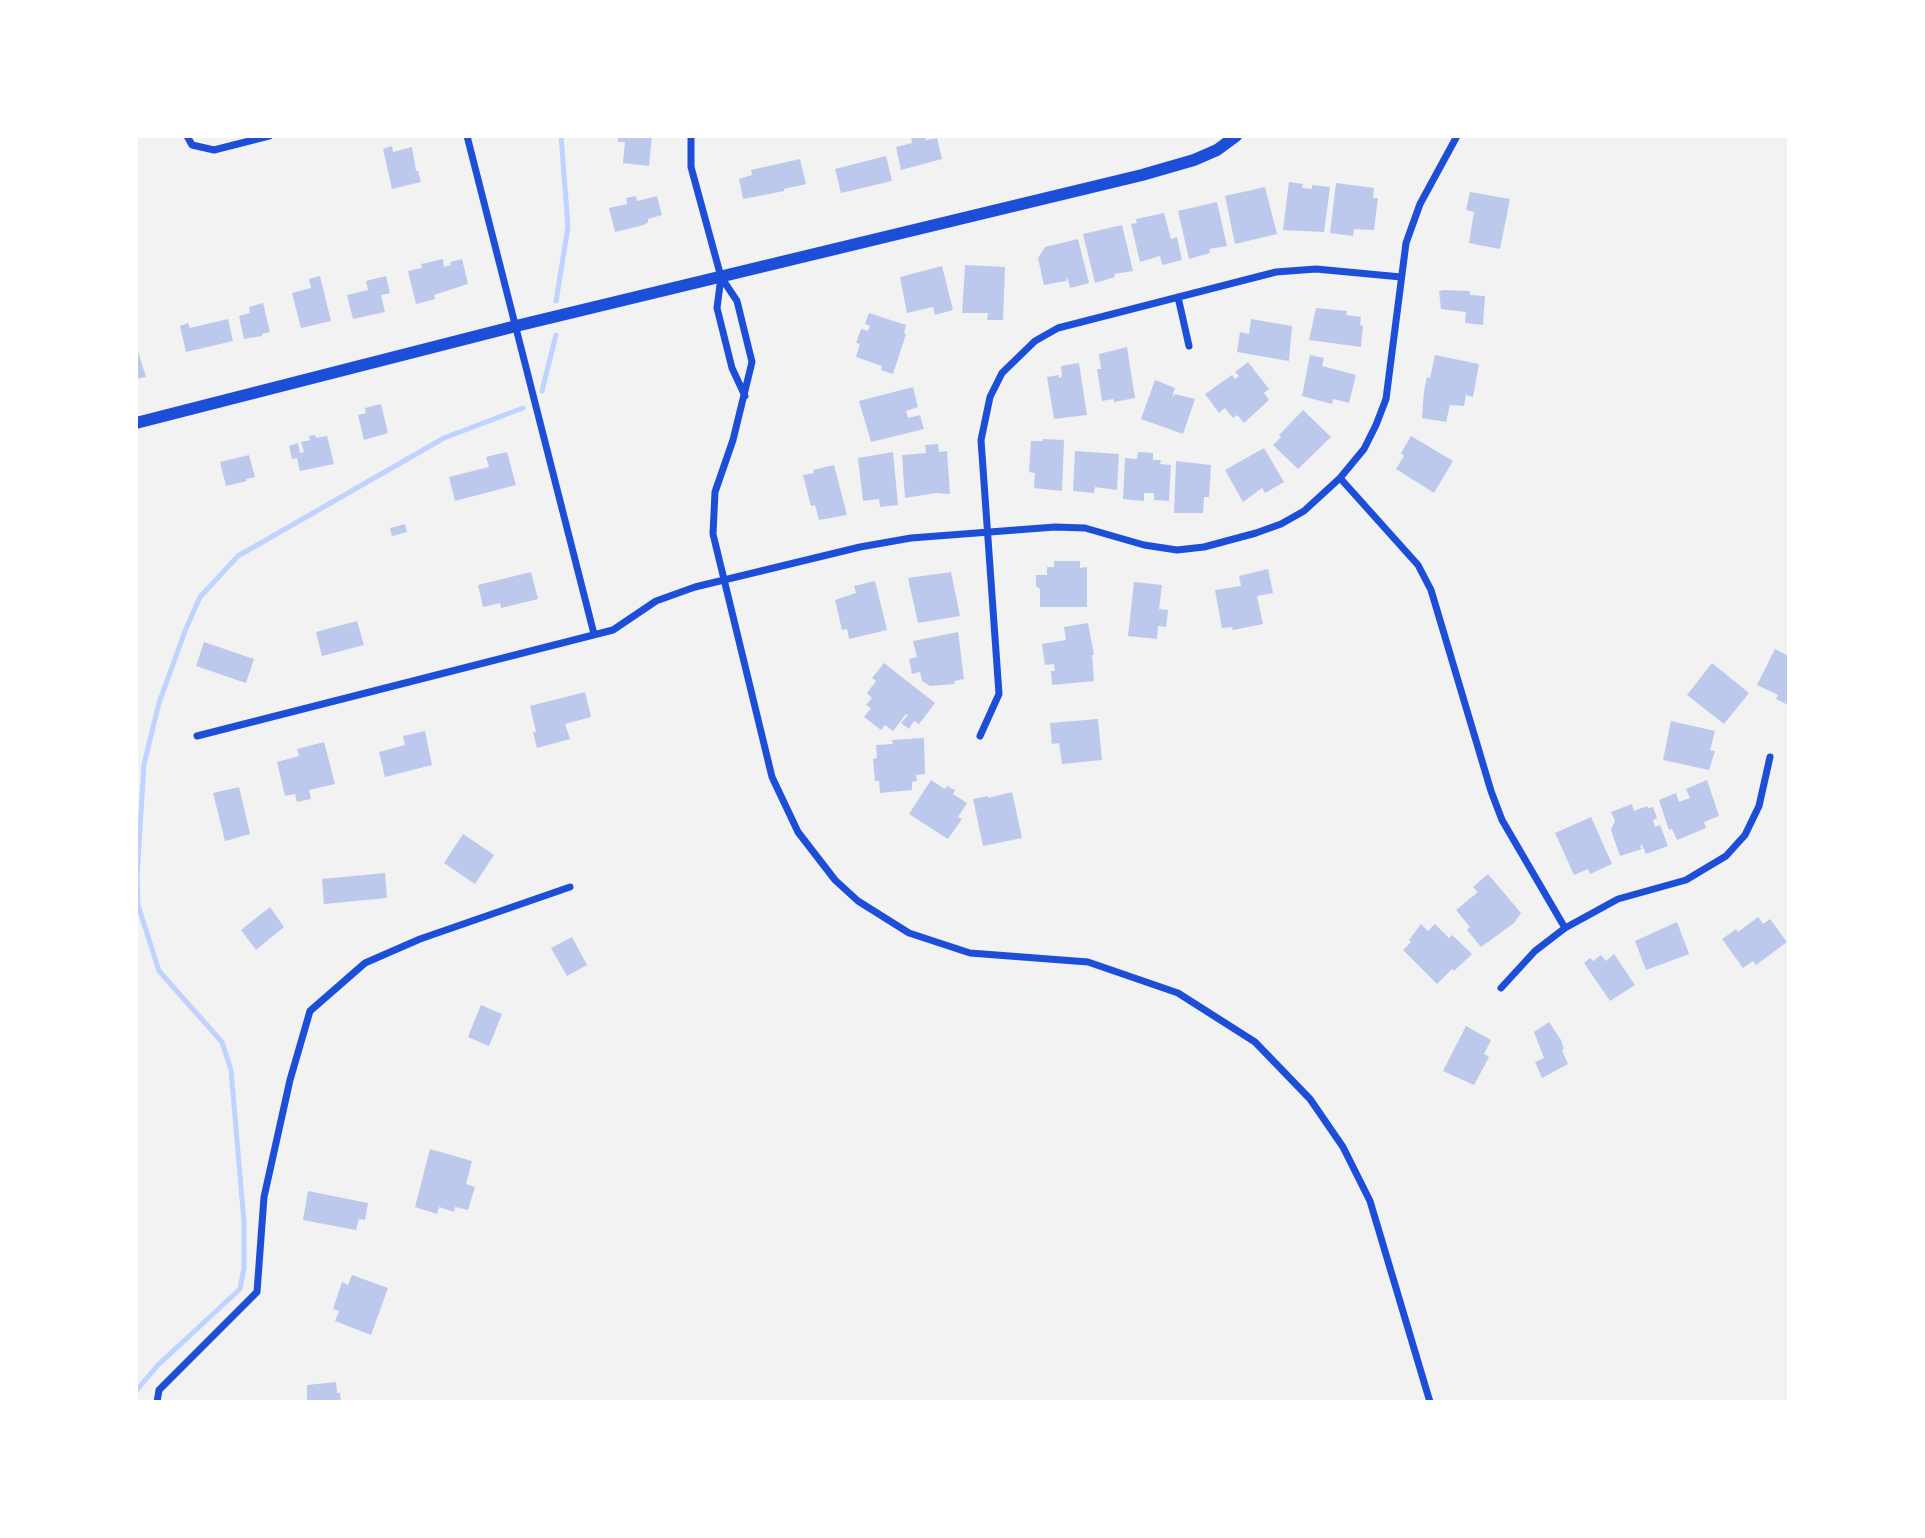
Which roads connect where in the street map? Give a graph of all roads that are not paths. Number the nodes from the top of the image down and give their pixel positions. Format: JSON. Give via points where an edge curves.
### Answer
{"nodes":[{"id":1,"x":187,"y":136,"type":"edge"},
{"id":2,"x":269,"y":136,"type":"edge"},
{"id":3,"x":467,"y":136,"type":"edge"},
{"id":4,"x":691,"y":136,"type":"edge"},
{"id":5,"x":1236,"y":136,"type":"edge"},
{"id":6,"x":1457,"y":136,"type":"edge"},
{"id":7,"x":721,"y":277,"type":"junction"},
{"id":8,"x":1401,"y":277,"type":"junction"},
{"id":9,"x":1178,"y":297,"type":"junction"},
{"id":10,"x":516,"y":326,"type":"junction"},
{"id":11,"x":1189,"y":346,"type":"dead end"},
{"id":12,"x":746,"y":397,"type":"junction"},
{"id":13,"x":136,"y":423,"type":"edge"},
{"id":14,"x":1340,"y":478,"type":"junction"},
{"id":15,"x":986,"y":533,"type":"junction"},
{"id":16,"x":723,"y":580,"type":"junction"},
{"id":17,"x":594,"y":634,"type":"junction"},
{"id":18,"x":197,"y":736,"type":"dead end"},
{"id":19,"x":979,"y":736,"type":"dead end"},
{"id":20,"x":1770,"y":757,"type":"dead end"},
{"id":21,"x":570,"y":887,"type":"dead end"},
{"id":22,"x":1565,"y":928,"type":"junction"},
{"id":23,"x":1501,"y":988,"type":"dead end"},
{"id":24,"x":157,"y":1402,"type":"edge"},
{"id":25,"x":1430,"y":1402,"type":"edge"}],
"edges":[{"from":1,"to":2,"type":"street","via":[[192,145],[214,150]]},
{"from":3,"to":10,"type":"street"},
{"from":4,"to":7,"type":"street","via":[[691,167]]},
{"from":5,"to":7,"type":"street","via":[[1194,160],[1142,175]]},
{"from":6,"to":8,"type":"street","via":[[1420,204],[1406,243]]},
{"from":7,"to":10,"type":"street"},
{"from":7,"to":12,"type":"street","via":[[717,307]]},
{"from":7,"to":12,"type":"street","via":[[737,300],[752,362]]},
{"from":8,"to":9,"type":"street","via":[[1316,270],[1276,272]]},
{"from":8,"to":14,"type":"street","via":[[1386,399],[1364,449]]},
{"from":9,"to":11,"type":"street"},
{"from":9,"to":15,"type":"street","via":[[1058,328],[1035,341],[1002,373],[990,397],[981,440]]},
{"from":10,"to":13,"type":"street"},
{"from":10,"to":17,"type":"street"},
{"from":12,"to":16,"type":"street","via":[[715,492],[713,534]]},
{"from":14,"to":15,"type":"street","via":[[1304,511],[1281,524],[1204,547],[1177,550],[1144,545],[1085,528]]},
{"from":14,"to":22,"type":"street","via":[[1418,565],[1431,590],[1502,820]]},
{"from":15,"to":16,"type":"street","via":[[898,540]]},
{"from":15,"to":19,"type":"street","via":[[999,694]]},
{"from":16,"to":17,"type":"street","via":[[656,601],[613,630]]},
{"from":16,"to":25,"type":"street","via":[[772,777],[798,832],[835,880],[858,901],[909,933],[970,953],[1088,962],[1178,993],[1255,1042],[1310,1099],[1343,1147],[1370,1201]]},
{"from":17,"to":18,"type":"street"},
{"from":20,"to":22,"type":"street","via":[[1759,806],[1745,835],[1726,856],[1686,880],[1618,899]]},
{"from":21,"to":24,"type":"street","via":[[365,963],[310,1012],[264,1197],[257,1292],[159,1390]]},
{"from":22,"to":23,"type":"street","via":[[1535,951]]}]}
